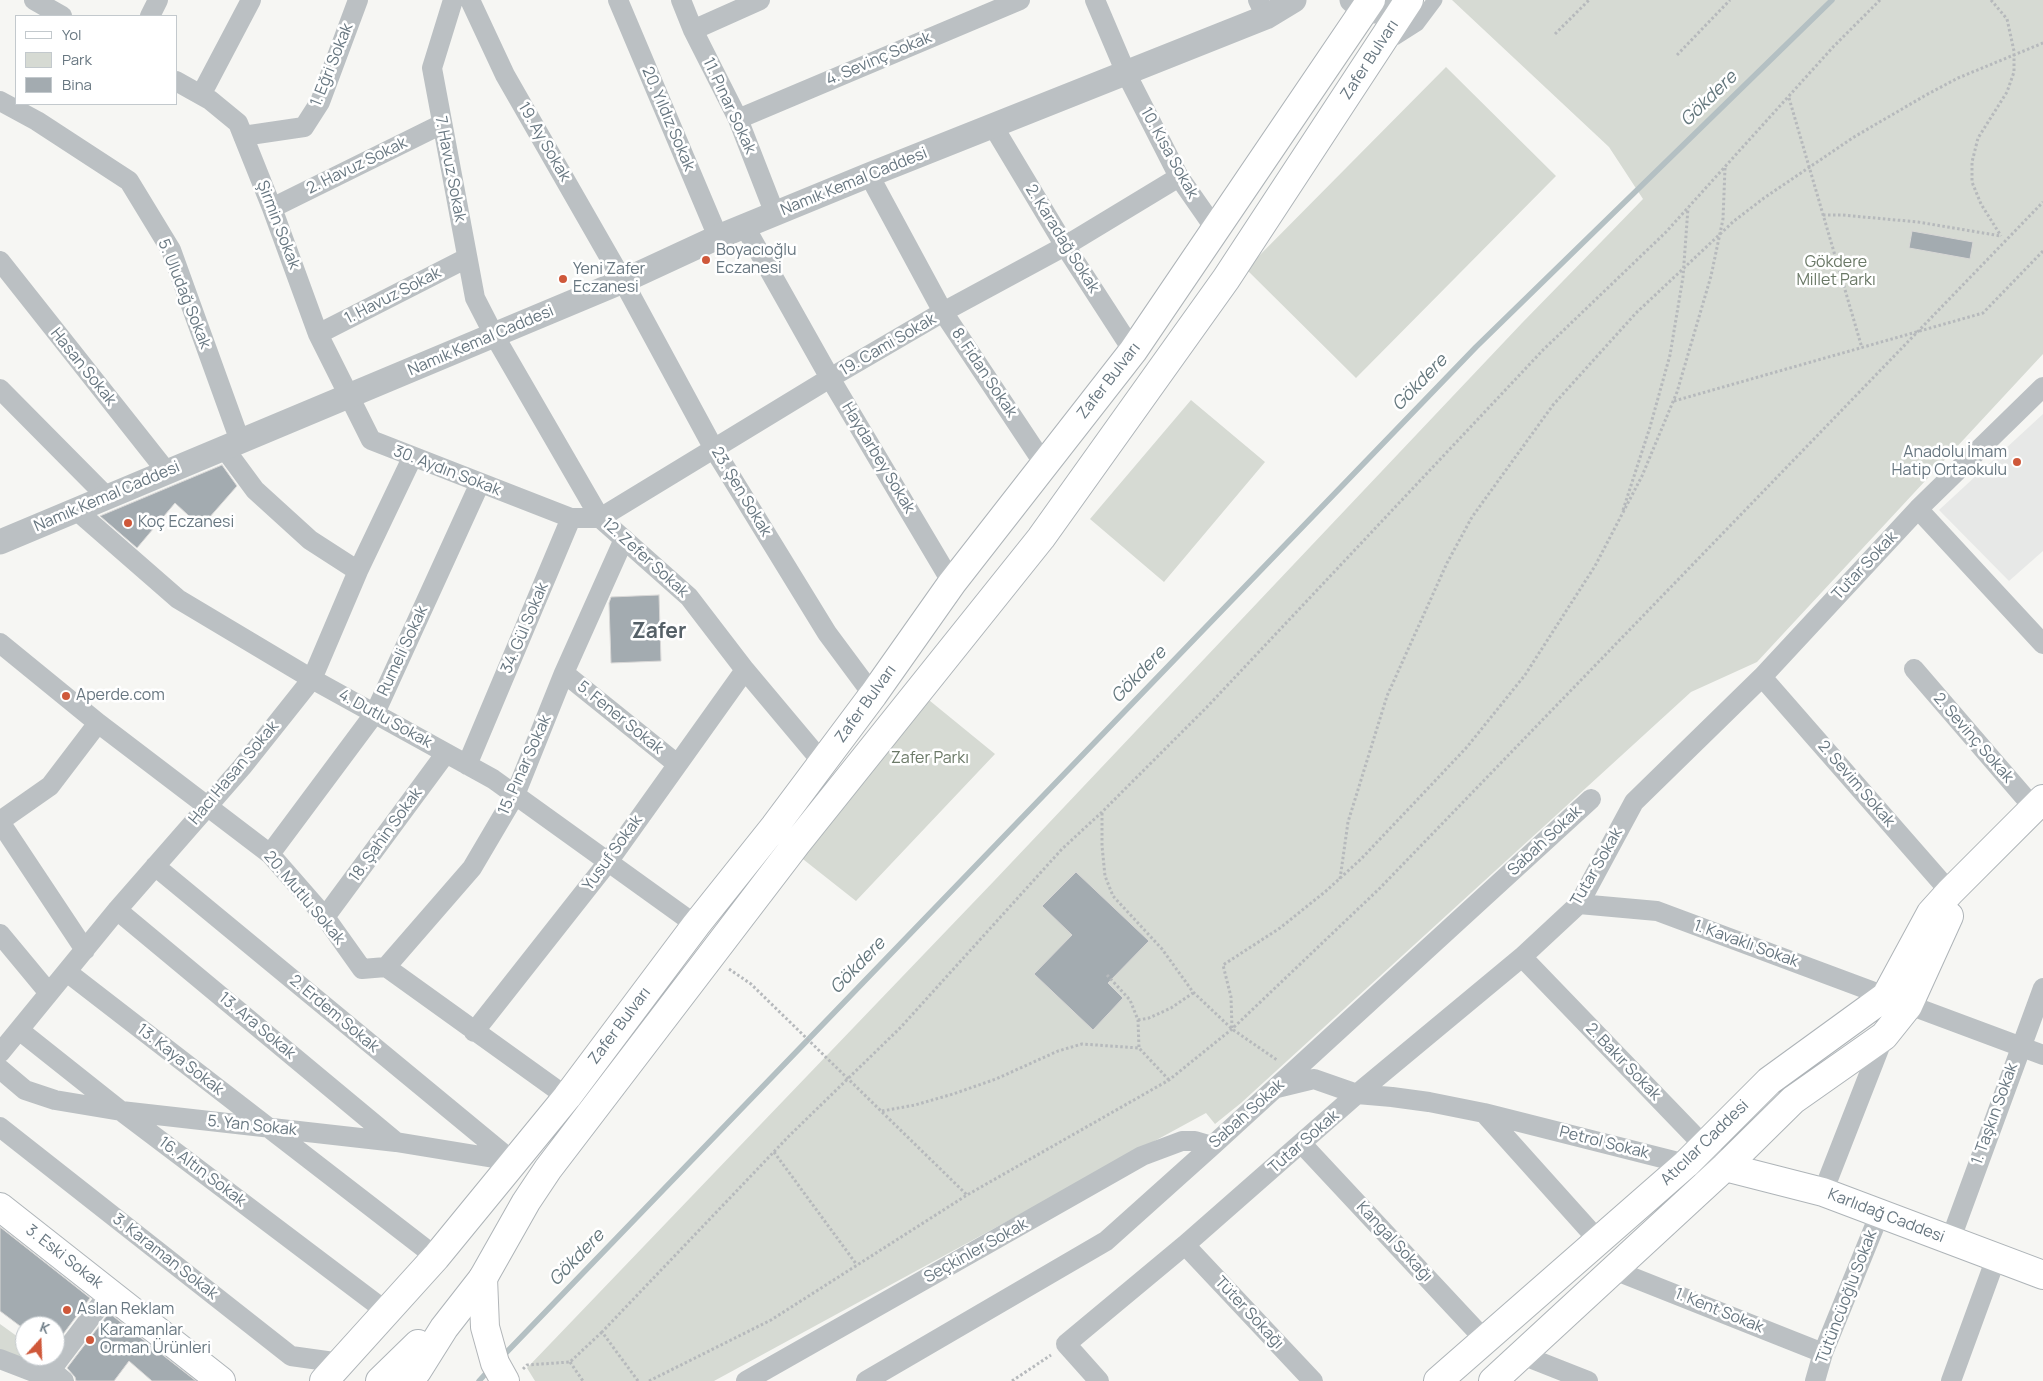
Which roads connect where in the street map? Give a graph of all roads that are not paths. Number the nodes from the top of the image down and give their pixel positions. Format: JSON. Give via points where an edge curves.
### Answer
{"nodes":[{"id":1,"x":34,"y":0,"type":"edge"},
{"id":2,"x":158,"y":0,"type":"edge"},
{"id":3,"x":251,"y":0,"type":"edge"},
{"id":4,"x":358,"y":0,"type":"edge"},
{"id":5,"x":453,"y":0,"type":"edge"},
{"id":6,"x":470,"y":0,"type":"edge"},
{"id":7,"x":618,"y":0,"type":"edge"},
{"id":8,"x":681,"y":0,"type":"edge"},
{"id":9,"x":760,"y":0,"type":"edge"},
{"id":10,"x":1020,"y":0,"type":"edge"},
{"id":11,"x":1095,"y":0,"type":"edge"},
{"id":12,"x":1294,"y":0,"type":"edge"},
{"id":13,"x":1435,"y":0,"type":"edge"},
{"id":14,"x":1362,"y":4,"type":"edge"},
{"id":15,"x":1405,"y":5,"type":"edge"},
{"id":16,"x":1262,"y":9,"type":"edge"},
{"id":17,"x":60,"y":15,"type":"edge"},
{"id":18,"x":150,"y":15,"type":"edge"},
{"id":19,"x":692,"y":30,"type":"junction"},
{"id":20,"x":1384,"y":39,"type":"junction"},
{"id":21,"x":1126,"y":73,"type":"junction"},
{"id":22,"x":178,"y":82,"type":"edge"},
{"id":23,"x":201,"y":95,"type":"junction"},
{"id":24,"x":0,"y":101,"type":"edge"},
{"id":25,"x":738,"y":119,"type":"junction"},
{"id":26,"x":442,"y":124,"type":"junction"},
{"id":27,"x":993,"y":126,"type":"junction"},
{"id":28,"x":243,"y":136,"type":"junction"},
{"id":29,"x":869,"y":175,"type":"junction"},
{"id":30,"x":1179,"y":177,"type":"junction"},
{"id":31,"x":272,"y":208,"type":"junction"},
{"id":32,"x":776,"y":214,"type":"junction"},
{"id":33,"x":745,"y":227,"type":"junction"},
{"id":34,"x":1216,"y":230,"type":"junction"},
{"id":35,"x":718,"y":237,"type":"junction"},
{"id":36,"x":1065,"y":246,"type":"junction"},
{"id":37,"x":467,"y":258,"type":"junction"},
{"id":38,"x":0,"y":261,"type":"edge"},
{"id":39,"x":622,"y":281,"type":"junction"},
{"id":40,"x":943,"y":312,"type":"junction"},
{"id":41,"x":318,"y":334,"type":"junction"},
{"id":42,"x":494,"y":336,"type":"junction"},
{"id":43,"x":1133,"y":351,"type":"junction"},
{"id":44,"x":830,"y":378,"type":"junction"},
{"id":45,"x":2043,"y":387,"type":"edge"},
{"id":46,"x":0,"y":389,"type":"edge"},
{"id":47,"x":348,"y":396,"type":"junction"},
{"id":48,"x":232,"y":444,"type":"junction"},
{"id":49,"x":714,"y":449,"type":"junction"},
{"id":50,"x":412,"y":458,"type":"junction"},
{"id":51,"x":1044,"y":464,"type":"junction"},
{"id":52,"x":167,"y":472,"type":"junction"},
{"id":53,"x":480,"y":483,"type":"junction"},
{"id":54,"x":107,"y":497,"type":"junction"},
{"id":55,"x":1918,"y":509,"type":"junction"},
{"id":56,"x":76,"y":510,"type":"junction"},
{"id":57,"x":571,"y":518,"type":"junction"},
{"id":58,"x":600,"y":518,"type":"junction"},
{"id":59,"x":624,"y":539,"type":"junction"},
{"id":60,"x":0,"y":542,"type":"edge"},
{"id":61,"x":358,"y":571,"type":"junction"},
{"id":62,"x":952,"y":583,"type":"junction"},
{"id":63,"x":0,"y":643,"type":"edge"},
{"id":64,"x":2043,"y":644,"type":"edge"},
{"id":65,"x":1914,"y":669,"type":"dead end"},
{"id":66,"x":745,"y":670,"type":"junction"},
{"id":67,"x":564,"y":673,"type":"junction"},
{"id":68,"x":1762,"y":677,"type":"junction"},
{"id":69,"x":312,"y":679,"type":"junction"},
{"id":70,"x":873,"y":695,"type":"junction"},
{"id":71,"x":375,"y":713,"type":"junction"},
{"id":72,"x":98,"y":722,"type":"junction"},
{"id":73,"x":446,"y":753,"type":"junction"},
{"id":74,"x":823,"y":763,"type":"junction"},
{"id":75,"x":677,"y":764,"type":"junction"},
{"id":76,"x":467,"y":765,"type":"junction"},
{"id":77,"x":515,"y":795,"type":"junction"},
{"id":78,"x":1591,"y":799,"type":"dead end"},
{"id":79,"x":2038,"y":803,"type":"edge"},
{"id":80,"x":206,"y":806,"type":"junction"},
{"id":81,"x":0,"y":821,"type":"edge"},
{"id":82,"x":270,"y":854,"type":"junction"},
{"id":83,"x":608,"y":862,"type":"junction"},
{"id":84,"x":155,"y":866,"type":"junction"},
{"id":85,"x":1950,"y":892,"type":"junction"},
{"id":86,"x":1579,"y":904,"type":"junction"},
{"id":87,"x":117,"y":910,"type":"junction"},
{"id":88,"x":325,"y":917,"type":"junction"},
{"id":89,"x":696,"y":925,"type":"junction"},
{"id":90,"x":0,"y":934,"type":"edge"},
{"id":91,"x":85,"y":950,"type":"junction"},
{"id":92,"x":1522,"y":957,"type":"junction"},
{"id":93,"x":386,"y":967,"type":"junction"},
{"id":94,"x":67,"y":972,"type":"junction"},
{"id":95,"x":2043,"y":988,"type":"edge"},
{"id":96,"x":49,"y":994,"type":"junction"},
{"id":97,"x":1897,"y":1001,"type":"junction"},
{"id":98,"x":19,"y":1030,"type":"junction"},
{"id":99,"x":474,"y":1032,"type":"junction"},
{"id":100,"x":1884,"y":1036,"type":"junction"},
{"id":101,"x":2019,"y":1048,"type":"junction"},
{"id":102,"x":0,"y":1053,"type":"edge"},
{"id":103,"x":2043,"y":1056,"type":"edge"},
{"id":104,"x":0,"y":1069,"type":"edge"},
{"id":105,"x":1274,"y":1089,"type":"junction"},
{"id":106,"x":1358,"y":1094,"type":"junction"},
{"id":107,"x":566,"y":1097,"type":"junction"},
{"id":108,"x":121,"y":1111,"type":"junction"},
{"id":109,"x":1484,"y":1113,"type":"junction"},
{"id":110,"x":267,"y":1127,"type":"junction"},
{"id":111,"x":0,"y":1128,"type":"edge"},
{"id":112,"x":396,"y":1142,"type":"junction"},
{"id":113,"x":1302,"y":1144,"type":"junction"},
{"id":114,"x":1212,"y":1146,"type":"junction"},
{"id":115,"x":1695,"y":1155,"type":"junction"},
{"id":116,"x":512,"y":1161,"type":"junction"},
{"id":117,"x":1726,"y":1167,"type":"junction"},
{"id":118,"x":1823,"y":1192,"type":"junction"},
{"id":119,"x":0,"y":1207,"type":"edge"},
{"id":120,"x":1880,"y":1213,"type":"junction"},
{"id":121,"x":1598,"y":1240,"type":"junction"},
{"id":122,"x":1950,"y":1241,"type":"junction"},
{"id":123,"x":1185,"y":1245,"type":"junction"},
{"id":124,"x":436,"y":1257,"type":"junction"},
{"id":125,"x":1996,"y":1258,"type":"junction"},
{"id":126,"x":1614,"y":1270,"type":"junction"},
{"id":127,"x":2043,"y":1275,"type":"edge"},
{"id":128,"x":483,"y":1290,"type":"junction"},
{"id":129,"x":110,"y":1292,"type":"junction"},
{"id":130,"x":387,"y":1312,"type":"junction"},
{"id":131,"x":444,"y":1328,"type":"junction"},
{"id":132,"x":1485,"y":1340,"type":"junction"},
{"id":133,"x":1823,"y":1353,"type":"junction"},
{"id":134,"x":1522,"y":1355,"type":"junction"},
{"id":135,"x":0,"y":1359,"type":"edge"},
{"id":136,"x":333,"y":1372,"type":"edge"},
{"id":137,"x":57,"y":1375,"type":"edge"},
{"id":138,"x":892,"y":1375,"type":"edge"},
{"id":139,"x":513,"y":1376,"type":"edge"},
{"id":140,"x":221,"y":1381,"type":"edge"},
{"id":141,"x":380,"y":1381,"type":"edge"},
{"id":142,"x":407,"y":1381,"type":"edge"},
{"id":143,"x":746,"y":1381,"type":"edge"},
{"id":144,"x":866,"y":1381,"type":"edge"},
{"id":145,"x":1099,"y":1381,"type":"edge"},
{"id":146,"x":1313,"y":1381,"type":"edge"},
{"id":147,"x":1438,"y":1381,"type":"edge"},
{"id":148,"x":1493,"y":1381,"type":"edge"},
{"id":149,"x":1586,"y":1381,"type":"edge"},
{"id":150,"x":1815,"y":1381,"type":"edge"},
{"id":151,"x":1951,"y":1381,"type":"edge"}],
"edges":[{"from":1,"to":17,"type":"street"},
{"from":2,"to":18,"type":"street"},
{"from":3,"to":23,"type":"street"},
{"from":4,"to":28,"type":"street","name":"1. Eğri Sokak","via":[[320,102],[304,127]]},
{"from":5,"to":26,"type":"street","name":"7. Havuz Sokak","via":[[432,68]]},
{"from":6,"to":39,"type":"street","name":"19. Ay Sokak","via":[[505,75]]},
{"from":7,"to":35,"type":"street","name":"20. Yıldız Sokak"},
{"from":8,"to":19,"type":"street","name":"11. Pınar Sokak"},
{"from":9,"to":19,"type":"street"},
{"from":10,"to":25,"type":"street","name":"4. Sevinç Sokak"},
{"from":11,"to":21,"type":"street","name":"10. Kısa Sokak"},
{"from":12,"to":16,"type":"street","name":"Namık Kemal Caddesi"},
{"from":13,"to":20,"type":"street","via":[[1417,24],[1395,38]]},
{"from":14,"to":15,"type":"street"},
{"from":14,"to":34,"type":"main road","name":"Zafer Bulvarı"},
{"from":15,"to":20,"type":"main road","name":"Zafer Bulvarı"},
{"from":16,"to":21,"type":"street","name":"Namık Kemal Caddesi"},
{"from":19,"to":25,"type":"street","name":"11. Pınar Sokak"},
{"from":20,"to":128,"type":"main road","name":"Zafer Bulvarı","via":[[1226,278],[1041,538],[797,843],[548,1169],[526,1202]]},
{"from":21,"to":27,"type":"street","name":"Namık Kemal Caddesi"},
{"from":21,"to":30,"type":"street","name":"10. Kısa Sokak"},
{"from":22,"to":23,"type":"street","name":"Şirmin Sokak"},
{"from":23,"to":28,"type":"street","name":"Şirmin Sokak","via":[[238,123]]},
{"from":24,"to":48,"type":"street","name":"5. Uludağ Sokak","via":[[37,121],[129,181],[171,250]]},
{"from":25,"to":32,"type":"street","name":"11. Pınar Sokak"},
{"from":26,"to":31,"type":"street","name":"2. Havuz Sokak"},
{"from":26,"to":37,"type":"street","name":"7. Havuz Sokak"},
{"from":27,"to":29,"type":"street","name":"Namık Kemal Caddesi"},
{"from":27,"to":36,"type":"street","name":"2. Karadağ Sokak"},
{"from":28,"to":31,"type":"street","name":"Şirmin Sokak"},
{"from":29,"to":32,"type":"street","name":"Namık Kemal Caddesi"},
{"from":29,"to":40,"type":"street","name":"8. Fidan Sokak"},
{"from":30,"to":34,"type":"street","name":"10. Kısa Sokak"},
{"from":30,"to":36,"type":"street","name":"19. Cami Sokak"},
{"from":31,"to":41,"type":"street","name":"Şirmin Sokak"},
{"from":32,"to":33,"type":"street","name":"Namık Kemal Caddesi"},
{"from":33,"to":35,"type":"street","name":"Namık Kemal Caddesi"},
{"from":33,"to":44,"type":"street","name":"Haydarbey Sokak"},
{"from":34,"to":43,"type":"main road","name":"Zafer Bulvarı"},
{"from":35,"to":39,"type":"street","name":"Namık Kemal Caddesi"},
{"from":36,"to":40,"type":"street","name":"19. Cami Sokak"},
{"from":36,"to":43,"type":"street","name":"2. Karadağ Sokak"},
{"from":37,"to":41,"type":"street","name":"1. Havuz Sokak"},
{"from":37,"to":42,"type":"street","name":"7. Havuz Sokak","via":[[475,298]]},
{"from":38,"to":52,"type":"street","name":"Hasan Sokak"},
{"from":39,"to":42,"type":"street","name":"Namık Kemal Caddesi"},
{"from":39,"to":49,"type":"street","name":"23. Şen Sokak"},
{"from":40,"to":44,"type":"street","name":"19. Cami Sokak"},
{"from":40,"to":51,"type":"street","name":"8. Fidan Sokak"},
{"from":41,"to":47,"type":"street","name":"Şirmin Sokak"},
{"from":42,"to":47,"type":"street","name":"Namık Kemal Caddesi"},
{"from":42,"to":58,"type":"street","name":"12. Zefer Sokak"},
{"from":43,"to":51,"type":"main road","name":"Zafer Bulvarı"},
{"from":44,"to":49,"type":"street","name":"19. Cami Sokak"},
{"from":44,"to":62,"type":"street","name":"Haydarbey Sokak"},
{"from":45,"to":55,"type":"street","name":"Tutar Sokak"},
{"from":46,"to":54,"type":"street"},
{"from":47,"to":48,"type":"street","name":"Namık Kemal Caddesi"},
{"from":47,"to":50,"type":"street","name":"30. Aydın Sokak","via":[[370,440]]},
{"from":48,"to":52,"type":"street","name":"Namık Kemal Caddesi"},
{"from":48,"to":61,"type":"street","name":"5. Uludağ Sokak","via":[[255,490],[310,540]]},
{"from":49,"to":58,"type":"street","name":"19. Cami Sokak"},
{"from":49,"to":70,"type":"street","name":"23. Şen Sokak","via":[[827,633]]},
{"from":50,"to":53,"type":"street","name":"30. Aydın Sokak"},
{"from":50,"to":61,"type":"street","name":"Hacı Hasan Sokak"},
{"from":51,"to":62,"type":"main road","name":"Zafer Bulvarı"},
{"from":52,"to":54,"type":"street","name":"Namık Kemal Caddesi"},
{"from":53,"to":57,"type":"street","name":"30. Aydın Sokak"},
{"from":53,"to":71,"type":"street","name":"Rumeli Sokak"},
{"from":54,"to":56,"type":"street","name":"Namık Kemal Caddesi"},
{"from":55,"to":64,"type":"street"},
{"from":55,"to":68,"type":"street","name":"Tutar Sokak"},
{"from":56,"to":60,"type":"street","name":"Namık Kemal Caddesi"},
{"from":56,"to":69,"type":"street","name":"4. Dutlu Sokak","via":[[178,599]]},
{"from":57,"to":58,"type":"street"},
{"from":57,"to":76,"type":"street","name":"34. Gül Sokak"},
{"from":58,"to":59,"type":"street","name":"12. Zefer Sokak"},
{"from":59,"to":66,"type":"street","name":"12. Zefer Sokak","via":[[689,597]]},
{"from":59,"to":67,"type":"street","name":"15. Pınar Sokak"},
{"from":61,"to":69,"type":"street","name":"Hacı Hasan Sokak"},
{"from":62,"to":70,"type":"main road","name":"Zafer Bulvarı"},
{"from":63,"to":72,"type":"street","name":"20. Mutlu Sokak"},
{"from":65,"to":79,"type":"street","name":"2. Sevinç Sokak"},
{"from":66,"to":74,"type":"street","name":"12. Zefer Sokak"},
{"from":66,"to":75,"type":"street","name":"Yusuf Sokak"},
{"from":67,"to":75,"type":"street","name":"5. Fener Sokak"},
{"from":67,"to":77,"type":"street","name":"15. Pınar Sokak"},
{"from":68,"to":85,"type":"street","name":"2. Sevim Sokak"},
{"from":68,"to":86,"type":"street","name":"Tutar Sokak","via":[[1634,802]]},
{"from":69,"to":71,"type":"street","name":"4. Dutlu Sokak"},
{"from":69,"to":80,"type":"street","name":"Hacı Hasan Sokak","via":[[242,767]]},
{"from":70,"to":74,"type":"main road","name":"Zafer Bulvarı"},
{"from":71,"to":73,"type":"street","name":"4. Dutlu Sokak"},
{"from":71,"to":82,"type":"street","name":"Rumeli Sokak"},
{"from":72,"to":80,"type":"street","name":"20. Mutlu Sokak"},
{"from":72,"to":81,"type":"street","via":[[50,786]]},
{"from":73,"to":76,"type":"street","name":"4. Dutlu Sokak"},
{"from":73,"to":88,"type":"street","name":"18. Şahin Sokak"},
{"from":74,"to":89,"type":"main road","name":"Zafer Bulvarı"},
{"from":75,"to":83,"type":"street","name":"Yusuf Sokak"},
{"from":76,"to":77,"type":"street","name":"4. Dutlu Sokak"},
{"from":77,"to":83,"type":"street","name":"4. Dutlu Sokak"},
{"from":77,"to":93,"type":"street","name":"15. Pınar Sokak","via":[[472,868]]},
{"from":78,"to":105,"type":"street","name":"Sabah Sokak"},
{"from":79,"to":85,"type":"main road","name":"Atıcılar Caddesi"},
{"from":80,"to":82,"type":"street","name":"20. Mutlu Sokak"},
{"from":80,"to":84,"type":"street","name":"Hacı Hasan Sokak"},
{"from":81,"to":91,"type":"street"},
{"from":82,"to":88,"type":"street","name":"20. Mutlu Sokak"},
{"from":83,"to":89,"type":"street","name":"4. Dutlu Sokak"},
{"from":83,"to":99,"type":"street","name":"Yusuf Sokak"},
{"from":84,"to":87,"type":"street","name":"Hacı Hasan Sokak"},
{"from":84,"to":116,"type":"street","name":"2. Erdem Sokak"},
{"from":85,"to":97,"type":"main road","name":"Atıcılar Caddesi","via":[[1931,913]]},
{"from":86,"to":92,"type":"street","name":"Tutar Sokak"},
{"from":86,"to":97,"type":"street","name":"1. Kavaklı Sokak","via":[[1657,911]]},
{"from":87,"to":91,"type":"street","name":"Hacı Hasan Sokak"},
{"from":87,"to":112,"type":"street","name":"13. Ara Sokak"},
{"from":88,"to":93,"type":"street","name":"20. Mutlu Sokak","via":[[362,969]]},
{"from":89,"to":107,"type":"main road","name":"Zafer Bulvarı"},
{"from":90,"to":96,"type":"street"},
{"from":91,"to":94,"type":"street","name":"Hacı Hasan Sokak"},
{"from":92,"to":106,"type":"street","name":"Tutar Sokak"},
{"from":92,"to":115,"type":"street","name":"2. Bakır Sokak"},
{"from":93,"to":99,"type":"street"},
{"from":94,"to":96,"type":"street","name":"Hacı Hasan Sokak"},
{"from":94,"to":110,"type":"street","name":"13. Kaya Sokak"},
{"from":95,"to":101,"type":"street","name":"1. Taşkın Sokak"},
{"from":96,"to":98,"type":"street","name":"Hacı Hasan Sokak"},
{"from":97,"to":100,"type":"main road","name":"Atıcılar Caddesi"},
{"from":97,"to":101,"type":"street","name":"1. Kavaklı Sokak"},
{"from":97,"to":115,"type":"main road","name":"Atıcılar Caddesi","via":[[1769,1081]]},
{"from":98,"to":102,"type":"street","name":"Hacı Hasan Sokak"},
{"from":98,"to":108,"type":"street","name":"16. Altın Sokak"},
{"from":99,"to":107,"type":"street"},
{"from":100,"to":117,"type":"main road","name":"Atıcılar Caddesi","via":[[1793,1100]]},
{"from":100,"to":118,"type":"street"},
{"from":101,"to":103,"type":"street","name":"1. Kavaklı Sokak"},
{"from":101,"to":122,"type":"street","name":"1. Taşkın Sokak"},
{"from":104,"to":108,"type":"street","name":"5. Yan Sokak","via":[[25,1090],[55,1100]]},
{"from":105,"to":106,"type":"street","name":"Petrol Sokak","via":[[1314,1079]]},
{"from":105,"to":114,"type":"street","name":"Sabah Sokak"},
{"from":106,"to":109,"type":"street","name":"Petrol Sokak","via":[[1419,1100]]},
{"from":106,"to":113,"type":"street","name":"Tutar Sokak"},
{"from":107,"to":116,"type":"main road","name":"Zafer Bulvarı"},
{"from":108,"to":110,"type":"street","name":"5. Yan Sokak"},
{"from":108,"to":130,"type":"street","name":"16. Altın Sokak"},
{"from":109,"to":115,"type":"street","name":"Petrol Sokak"},
{"from":109,"to":121,"type":"street"},
{"from":110,"to":112,"type":"street","name":"5. Yan Sokak"},
{"from":110,"to":124,"type":"street","name":"13. Kaya Sokak"},
{"from":111,"to":136,"type":"street","name":"3. Karaman Sokak","via":[[291,1356]]},
{"from":112,"to":116,"type":"street","name":"5. Yan Sokak"},
{"from":113,"to":123,"type":"street","name":"Tutar Sokak"},
{"from":113,"to":132,"type":"street","name":"Kangal Sokağı"},
{"from":114,"to":138,"type":"street","name":"Sabah Sokak","via":[[1106,1241]]},
{"from":114,"to":143,"type":"street","name":"Seçkinler Sokak","via":[[1182,1141],[1142,1156]]},
{"from":115,"to":117,"type":"street","name":"2. Bakır Sokak"},
{"from":115,"to":121,"type":"main road","name":"Atıcılar Caddesi"},
{"from":116,"to":124,"type":"main road","name":"Zafer Bulvarı"},
{"from":117,"to":118,"type":"main road","name":"Karlıdağ Caddesi"},
{"from":117,"to":126,"type":"main road","name":"Atıcılar Caddesi"},
{"from":118,"to":120,"type":"main road","name":"Karlıdağ Caddesi"},
{"from":119,"to":129,"type":"main road","name":"3. Eski Sokak"},
{"from":120,"to":122,"type":"main road","name":"Karlıdağ Caddesi"},
{"from":120,"to":133,"type":"street","name":"Tütüncüoğlu Sokak"},
{"from":121,"to":132,"type":"main road","name":"Atıcılar Caddesi"},
{"from":122,"to":125,"type":"main road","name":"Karlıdağ Caddesi"},
{"from":123,"to":145,"type":"street","name":"Tutar Sokak","via":[[1066,1344]]},
{"from":123,"to":146,"type":"street","name":"Tüter Sokağı"},
{"from":124,"to":130,"type":"main road","name":"Zafer Bulvarı"},
{"from":125,"to":127,"type":"main road","name":"Karlıdağ Caddesi"},
{"from":125,"to":151,"type":"street"},
{"from":126,"to":133,"type":"street","name":"1. Kent Sokak"},
{"from":126,"to":134,"type":"main road","name":"Atıcılar Caddesi"},
{"from":128,"to":131,"type":"main road","name":"Zafer Bulvarı"},
{"from":128,"to":139,"type":"main road","via":[[484,1327],[495,1363]]},
{"from":129,"to":137,"type":"street"},
{"from":129,"to":140,"type":"main road","name":"3. Eski Sokak"},
{"from":130,"to":136,"type":"main road","name":"Zafer Bulvarı"},
{"from":131,"to":141,"type":"main road","name":"Zafer Bulvarı","via":[[418,1344]]},
{"from":131,"to":142,"type":"main road","name":"Zafer Bulvarı"},
{"from":132,"to":147,"type":"main road","name":"Atıcılar Caddesi"},
{"from":133,"to":150,"type":"street","name":"Tütüncüoğlu Sokak"},
{"from":134,"to":148,"type":"main road","name":"Atıcılar Caddesi"},
{"from":134,"to":149,"type":"street"},
{"from":135,"to":137,"type":"street","via":[[44,1376]]},
{"from":138,"to":144,"type":"street","name":"Sabah Sokak"}]}
